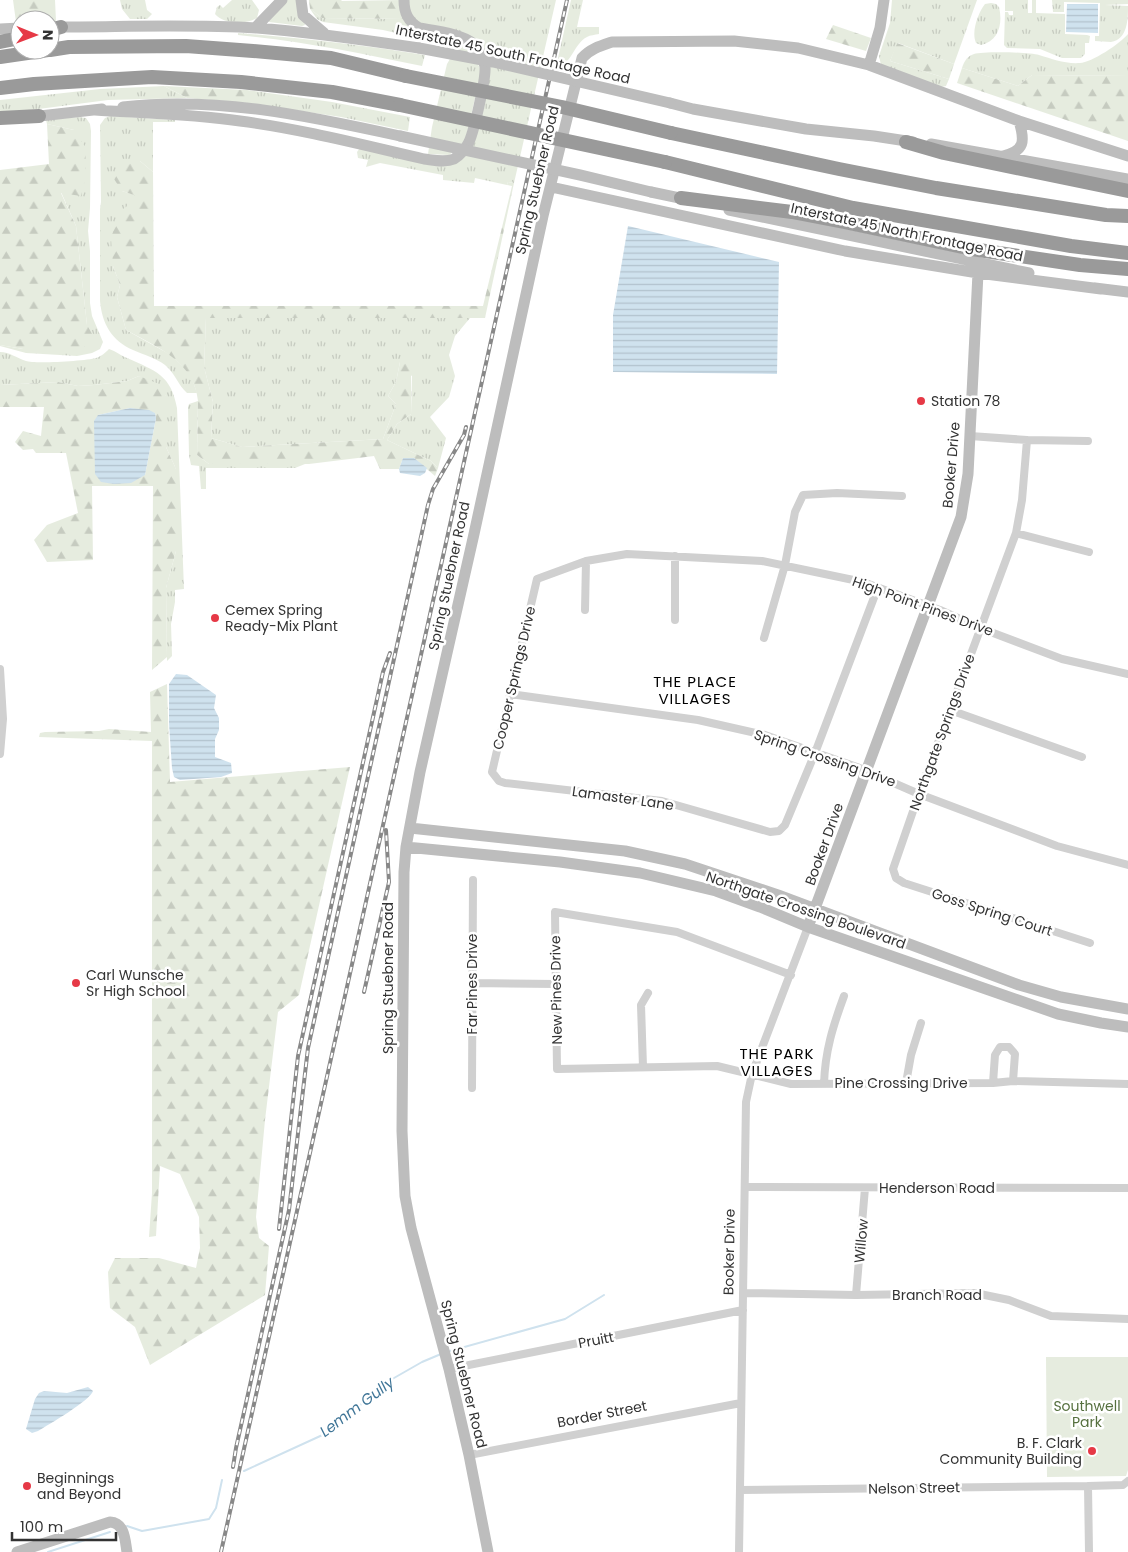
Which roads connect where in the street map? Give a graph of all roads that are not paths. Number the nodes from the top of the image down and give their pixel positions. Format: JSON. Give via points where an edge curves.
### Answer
{"nodes":[{"id":1,"x":282,"y":0,"type":"edge"},
{"id":2,"x":301,"y":0,"type":"edge"},
{"id":3,"x":404,"y":0,"type":"edge"},
{"id":4,"x":884,"y":0,"type":"edge"},
{"id":5,"x":60,"y":28,"type":"edge"},
{"id":6,"x":255,"y":28,"type":"junction"},
{"id":7,"x":324,"y":34,"type":"junction"},
{"id":8,"x":60,"y":48,"type":"edge"},
{"id":9,"x":869,"y":65,"type":"junction"},
{"id":10,"x":0,"y":88,"type":"edge"},
{"id":11,"x":95,"y":110,"type":"junction"},
{"id":12,"x":39,"y":116,"type":"joint"},
{"id":13,"x":0,"y":120,"type":"edge"},
{"id":14,"x":1020,"y":121,"type":"junction"},
{"id":15,"x":906,"y":142,"type":"junction"},
{"id":16,"x":999,"y":156,"type":"junction"},
{"id":17,"x":1128,"y":156,"type":"edge"},
{"id":18,"x":1128,"y":179,"type":"edge"},
{"id":19,"x":551,"y":187,"type":"junction"},
{"id":20,"x":1128,"y":191,"type":"edge"},
{"id":21,"x":681,"y":198,"type":"junction"},
{"id":22,"x":1128,"y":216,"type":"edge"},
{"id":23,"x":1128,"y":253,"type":"edge"},
{"id":24,"x":1128,"y":269,"type":"edge"},
{"id":25,"x":978,"y":273,"type":"junction"},
{"id":26,"x":1101,"y":290,"type":"junction"},
{"id":27,"x":1128,"y":292,"type":"edge"},
{"id":28,"x":970,"y":436,"type":"junction"},
{"id":29,"x":1027,"y":440,"type":"junction"},
{"id":30,"x":1088,"y":441,"type":"dead end"},
{"id":31,"x":902,"y":496,"type":"dead end"},
{"id":32,"x":1016,"y":533,"type":"junction"},
{"id":33,"x":1089,"y":552,"type":"dead end"},
{"id":34,"x":675,"y":556,"type":"junction"},
{"id":35,"x":586,"y":561,"type":"junction"},
{"id":36,"x":785,"y":565,"type":"junction"},
{"id":37,"x":538,"y":579,"type":"joint"},
{"id":38,"x":878,"y":587,"type":"junction"},
{"id":39,"x":928,"y":606,"type":"junction"},
{"id":40,"x":585,"y":610,"type":"dead end"},
{"id":41,"x":675,"y":620,"type":"dead end"},
{"id":42,"x":980,"y":628,"type":"junction"},
{"id":43,"x":764,"y":638,"type":"dead end"},
{"id":44,"x":0,"y":670,"type":"edge"},
{"id":45,"x":1128,"y":674,"type":"edge"},
{"id":46,"x":1,"y":680,"type":"edge"},
{"id":47,"x":510,"y":694,"type":"junction"},
{"id":48,"x":950,"y":710,"type":"junction"},
{"id":49,"x":815,"y":753,"type":"junction"},
{"id":50,"x":0,"y":754,"type":"edge"},
{"id":51,"x":1082,"y":756,"type":"dead end"},
{"id":52,"x":867,"y":771,"type":"junction"},
{"id":53,"x":495,"y":777,"type":"joint"},
{"id":54,"x":919,"y":794,"type":"junction"},
{"id":55,"x":410,"y":828,"type":"junction"},
{"id":56,"x":557,"y":845,"type":"junction"},
{"id":57,"x":406,"y":847,"type":"junction"},
{"id":58,"x":556,"y":861,"type":"junction"},
{"id":59,"x":685,"y":864,"type":"junction"},
{"id":60,"x":1128,"y":864,"type":"edge"},
{"id":61,"x":896,"y":878,"type":"joint"},
{"id":62,"x":473,"y":880,"type":"dead end"},
{"id":63,"x":682,"y":884,"type":"junction"},
{"id":64,"x":816,"y":909,"type":"junction"},
{"id":65,"x":808,"y":927,"type":"junction"},
{"id":66,"x":1090,"y":943,"type":"dead end"},
{"id":67,"x":978,"y":970,"type":"junction"},
{"id":68,"x":790,"y":975,"type":"junction"},
{"id":69,"x":472,"y":983,"type":"junction"},
{"id":70,"x":556,"y":984,"type":"junction"},
{"id":71,"x":972,"y":984,"type":"junction"},
{"id":72,"x":648,"y":993,"type":"dead end"},
{"id":73,"x":844,"y":996,"type":"dead end"},
{"id":74,"x":1128,"y":1009,"type":"edge"},
{"id":75,"x":921,"y":1023,"type":"dead end"},
{"id":76,"x":1128,"y":1027,"type":"edge"},
{"id":77,"x":643,"y":1067,"type":"junction"},
{"id":78,"x":557,"y":1069,"type":"joint"},
{"id":79,"x":752,"y":1074,"type":"junction"},
{"id":80,"x":1013,"y":1081,"type":"junction"},
{"id":81,"x":906,"y":1083,"type":"junction"},
{"id":82,"x":993,"y":1083,"type":"junction"},
{"id":83,"x":824,"y":1084,"type":"junction"},
{"id":84,"x":1128,"y":1084,"type":"edge"},
{"id":85,"x":472,"y":1088,"type":"dead end"},
{"id":86,"x":745,"y":1187,"type":"junction"},
{"id":87,"x":865,"y":1188,"type":"junction"},
{"id":88,"x":1128,"y":1188,"type":"edge"},
{"id":89,"x":743,"y":1293,"type":"junction"},
{"id":90,"x":856,"y":1295,"type":"junction"},
{"id":91,"x":743,"y":1310,"type":"junction"},
{"id":92,"x":1128,"y":1319,"type":"edge"},
{"id":93,"x":449,"y":1369,"type":"junction"},
{"id":94,"x":741,"y":1403,"type":"junction"},
{"id":95,"x":469,"y":1455,"type":"junction"},
{"id":96,"x":1128,"y":1481,"type":"edge"},
{"id":97,"x":1088,"y":1486,"type":"junction"},
{"id":98,"x":740,"y":1490,"type":"junction"},
{"id":99,"x":17,"y":1552,"type":"edge"},
{"id":100,"x":127,"y":1552,"type":"edge"},
{"id":101,"x":488,"y":1552,"type":"edge"},
{"id":102,"x":739,"y":1552,"type":"edge"},
{"id":103,"x":1089,"y":1552,"type":"edge"}],
"edges":[{"from":1,"to":6,"type":"main road"},
{"from":2,"to":7,"type":"main road","via":[[304,15]]},
{"from":3,"to":11,"type":"main road","via":[[405,13],[413,24],[468,40],[481,53],[486,77],[469,142],[454,158],[424,159],[241,121]]},
{"from":4,"to":9,"type":"main road"},
{"from":5,"to":6,"type":"main road","name":"Interstate 45 South Frontage Road"},
{"from":6,"to":7,"type":"main road","name":"Interstate 45 South Frontage Road"},
{"from":7,"to":15,"type":"main road","name":"Interstate 45 South Frontage Road","bridge":true,"via":[[493,62],[703,111],[797,128]]},
{"from":8,"to":22,"type":"highway","bridge":true,"via":[[186,46],[331,58],[839,169],[936,188]]},
{"from":9,"to":14,"type":"main road","name":"Spring Stuebner Road"},
{"from":9,"to":19,"type":"main road","name":"Spring Stuebner Road","via":[[798,48],[734,41],[612,42],[597,47],[582,58]]},
{"from":10,"to":23,"type":"highway","bridge":true,"via":[[161,77],[332,92],[665,162],[853,208]]},
{"from":11,"to":12,"type":"main road"},
{"from":11,"to":21,"type":"main road","bridge":true,"via":[[146,104],[211,104],[267,110],[345,124]]},
{"from":12,"to":13,"type":"highway"},
{"from":14,"to":16,"type":"main road","via":[[1020,148],[1013,154]]},
{"from":14,"to":17,"type":"main road","name":"Spring Stuebner Road"},
{"from":15,"to":16,"type":"main road"},
{"from":15,"to":20,"type":"highway","via":[[944,153]]},
{"from":16,"to":18,"type":"main road"},
{"from":19,"to":25,"type":"main road","via":[[845,251]]},
{"from":19,"to":55,"type":"main road","name":"Spring Stuebner Road","via":[[542,216]]},
{"from":21,"to":24,"type":"highway","via":[[783,211],[972,249]]},
{"from":21,"to":26,"type":"main road","name":"Interstate 45 North Frontage Road"},
{"from":25,"to":26,"type":"main road"},
{"from":25,"to":28,"type":"main road","name":"Booker Drive"},
{"from":26,"to":27,"type":"main road","name":"Interstate 45 North Frontage Road"},
{"from":28,"to":29,"type":"street"},
{"from":28,"to":39,"type":"main road","name":"Booker Drive","via":[[962,517]]},
{"from":29,"to":30,"type":"street"},
{"from":29,"to":32,"type":"street","name":"Northgate Springs Drive"},
{"from":31,"to":36,"type":"street","via":[[803,495],[795,512]]},
{"from":32,"to":33,"type":"street"},
{"from":32,"to":42,"type":"street","name":"Northgate Springs Drive"},
{"from":34,"to":35,"type":"street","name":"High Point Pines Drive","via":[[627,554]]},
{"from":34,"to":36,"type":"street","name":"High Point Pines Drive","via":[[762,560]]},
{"from":34,"to":41,"type":"street"},
{"from":35,"to":37,"type":"street","name":"High Point Pines Drive"},
{"from":35,"to":40,"type":"street"},
{"from":36,"to":38,"type":"street","name":"High Point Pines Drive"},
{"from":36,"to":43,"type":"street"},
{"from":37,"to":47,"type":"street","name":"Cooper Springs Drive"},
{"from":38,"to":39,"type":"street","name":"High Point Pines Drive"},
{"from":38,"to":49,"type":"street"},
{"from":39,"to":42,"type":"street","name":"High Point Pines Drive"},
{"from":39,"to":52,"type":"main road","name":"Booker Drive"},
{"from":42,"to":45,"type":"street","name":"High Point Pines Drive","via":[[1062,659]]},
{"from":42,"to":48,"type":"street","name":"Northgate Springs Drive"},
{"from":44,"to":46,"type":"street"},
{"from":46,"to":50,"type":"street","via":[[3,720]]},
{"from":47,"to":49,"type":"street","name":"Spring Crossing Drive","via":[[698,720],[765,735]]},
{"from":47,"to":53,"type":"street","name":"Cooper Springs Drive","via":[[492,772]]},
{"from":48,"to":51,"type":"street"},
{"from":48,"to":54,"type":"street","name":"Northgate Springs Drive"},
{"from":49,"to":52,"type":"street","name":"Spring Crossing Drive"},
{"from":49,"to":53,"type":"street","name":"Lamaster Lane","via":[[785,826],[770,832],[662,801],[505,783]]},
{"from":52,"to":54,"type":"street","name":"Spring Crossing Drive"},
{"from":52,"to":64,"type":"main road","name":"Booker Drive"},
{"from":54,"to":60,"type":"street","name":"Spring Crossing Drive","via":[[1056,846]]},
{"from":54,"to":61,"type":"street","name":"Northgate Springs Drive","via":[[893,869]]},
{"from":55,"to":56,"type":"main road","name":"Northgate Crossing Boulevard"},
{"from":55,"to":57,"type":"main road","name":"Spring Stuebner Road"},
{"from":56,"to":58,"type":"main road"},
{"from":56,"to":59,"type":"main road","name":"Northgate Crossing Boulevard","via":[[625,851]]},
{"from":57,"to":58,"type":"main road","name":"Northgate Crossing Boulevard"},
{"from":57,"to":93,"type":"main road","name":"Spring Stuebner Road","via":[[402,913],[403,1180],[411,1228]]},
{"from":58,"to":63,"type":"main road","name":"Northgate Crossing Boulevard","via":[[640,873]]},
{"from":59,"to":63,"type":"main road"},
{"from":59,"to":64,"type":"main road","name":"Northgate Crossing Boulevard"},
{"from":61,"to":66,"type":"street","name":"Goss Spring Court"},
{"from":62,"to":69,"type":"street","name":"Far Pines Drive"},
{"from":63,"to":65,"type":"main road","name":"Northgate Crossing Boulevard","via":[[716,891]]},
{"from":64,"to":65,"type":"main road","name":"Booker Drive"},
{"from":64,"to":67,"type":"main road","name":"Northgate Crossing Boulevard"},
{"from":65,"to":68,"type":"street","name":"Booker Drive"},
{"from":65,"to":71,"type":"main road","name":"Northgate Crossing Boulevard"},
{"from":67,"to":71,"type":"main road"},
{"from":67,"to":74,"type":"main road","name":"Northgate Crossing Boulevard","via":[[1061,997]]},
{"from":68,"to":70,"type":"street","name":"New Pines Drive","via":[[677,932],[555,912]]},
{"from":68,"to":79,"type":"street","name":"Booker Drive"},
{"from":69,"to":70,"type":"street"},
{"from":69,"to":85,"type":"street","name":"Far Pines Drive"},
{"from":70,"to":78,"type":"street","name":"New Pines Drive"},
{"from":71,"to":76,"type":"main road","name":"Northgate Crossing Boulevard","via":[[1058,1014]]},
{"from":72,"to":77,"type":"street","via":[[641,1005]]},
{"from":73,"to":83,"type":"street","via":[[832,1029]]},
{"from":75,"to":81,"type":"street"},
{"from":77,"to":78,"type":"street","name":"Pine Crossing Drive"},
{"from":77,"to":79,"type":"street","name":"Pine Crossing Drive","via":[[716,1066]]},
{"from":79,"to":83,"type":"street","name":"Pine Crossing Drive","via":[[791,1084]]},
{"from":79,"to":86,"type":"street","name":"Booker Drive","via":[[746,1102]]},
{"from":80,"to":82,"type":"street","name":"Pine Crossing Drive"},
{"from":80,"to":82,"type":"street","via":[[1015,1054],[1009,1047],[1000,1048],[995,1055]]},
{"from":80,"to":84,"type":"street","name":"Pine Crossing Drive"},
{"from":81,"to":82,"type":"street","name":"Pine Crossing Drive"},
{"from":81,"to":83,"type":"street","name":"Pine Crossing Drive"},
{"from":86,"to":87,"type":"street","name":"Henderson Road"},
{"from":86,"to":89,"type":"street","name":"Booker Drive"},
{"from":87,"to":88,"type":"street","name":"Henderson Road"},
{"from":87,"to":90,"type":"street","name":"Willow"},
{"from":89,"to":90,"type":"street","name":"Branch Road"},
{"from":89,"to":91,"type":"street","name":"Booker Drive"},
{"from":90,"to":92,"type":"street","name":"Branch Road","via":[[975,1293],[1009,1300],[1051,1316]]},
{"from":91,"to":93,"type":"street","name":"Pruitt"},
{"from":91,"to":94,"type":"street","name":"Booker Drive"},
{"from":93,"to":95,"type":"main road","name":"Spring Stuebner Road"},
{"from":94,"to":95,"type":"street","name":"Border Street"},
{"from":94,"to":98,"type":"street","name":"Booker Drive"},
{"from":95,"to":101,"type":"main road","name":"Spring Stuebner Road"},
{"from":96,"to":97,"type":"street","name":"Nelson Street","via":[[1123,1485]]},
{"from":97,"to":98,"type":"street","name":"Nelson Street"},
{"from":97,"to":103,"type":"street"},
{"from":98,"to":102,"type":"street","name":"Booker Drive"},
{"from":99,"to":100,"type":"main road","via":[[107,1523],[117,1524],[123,1531]]}]}
